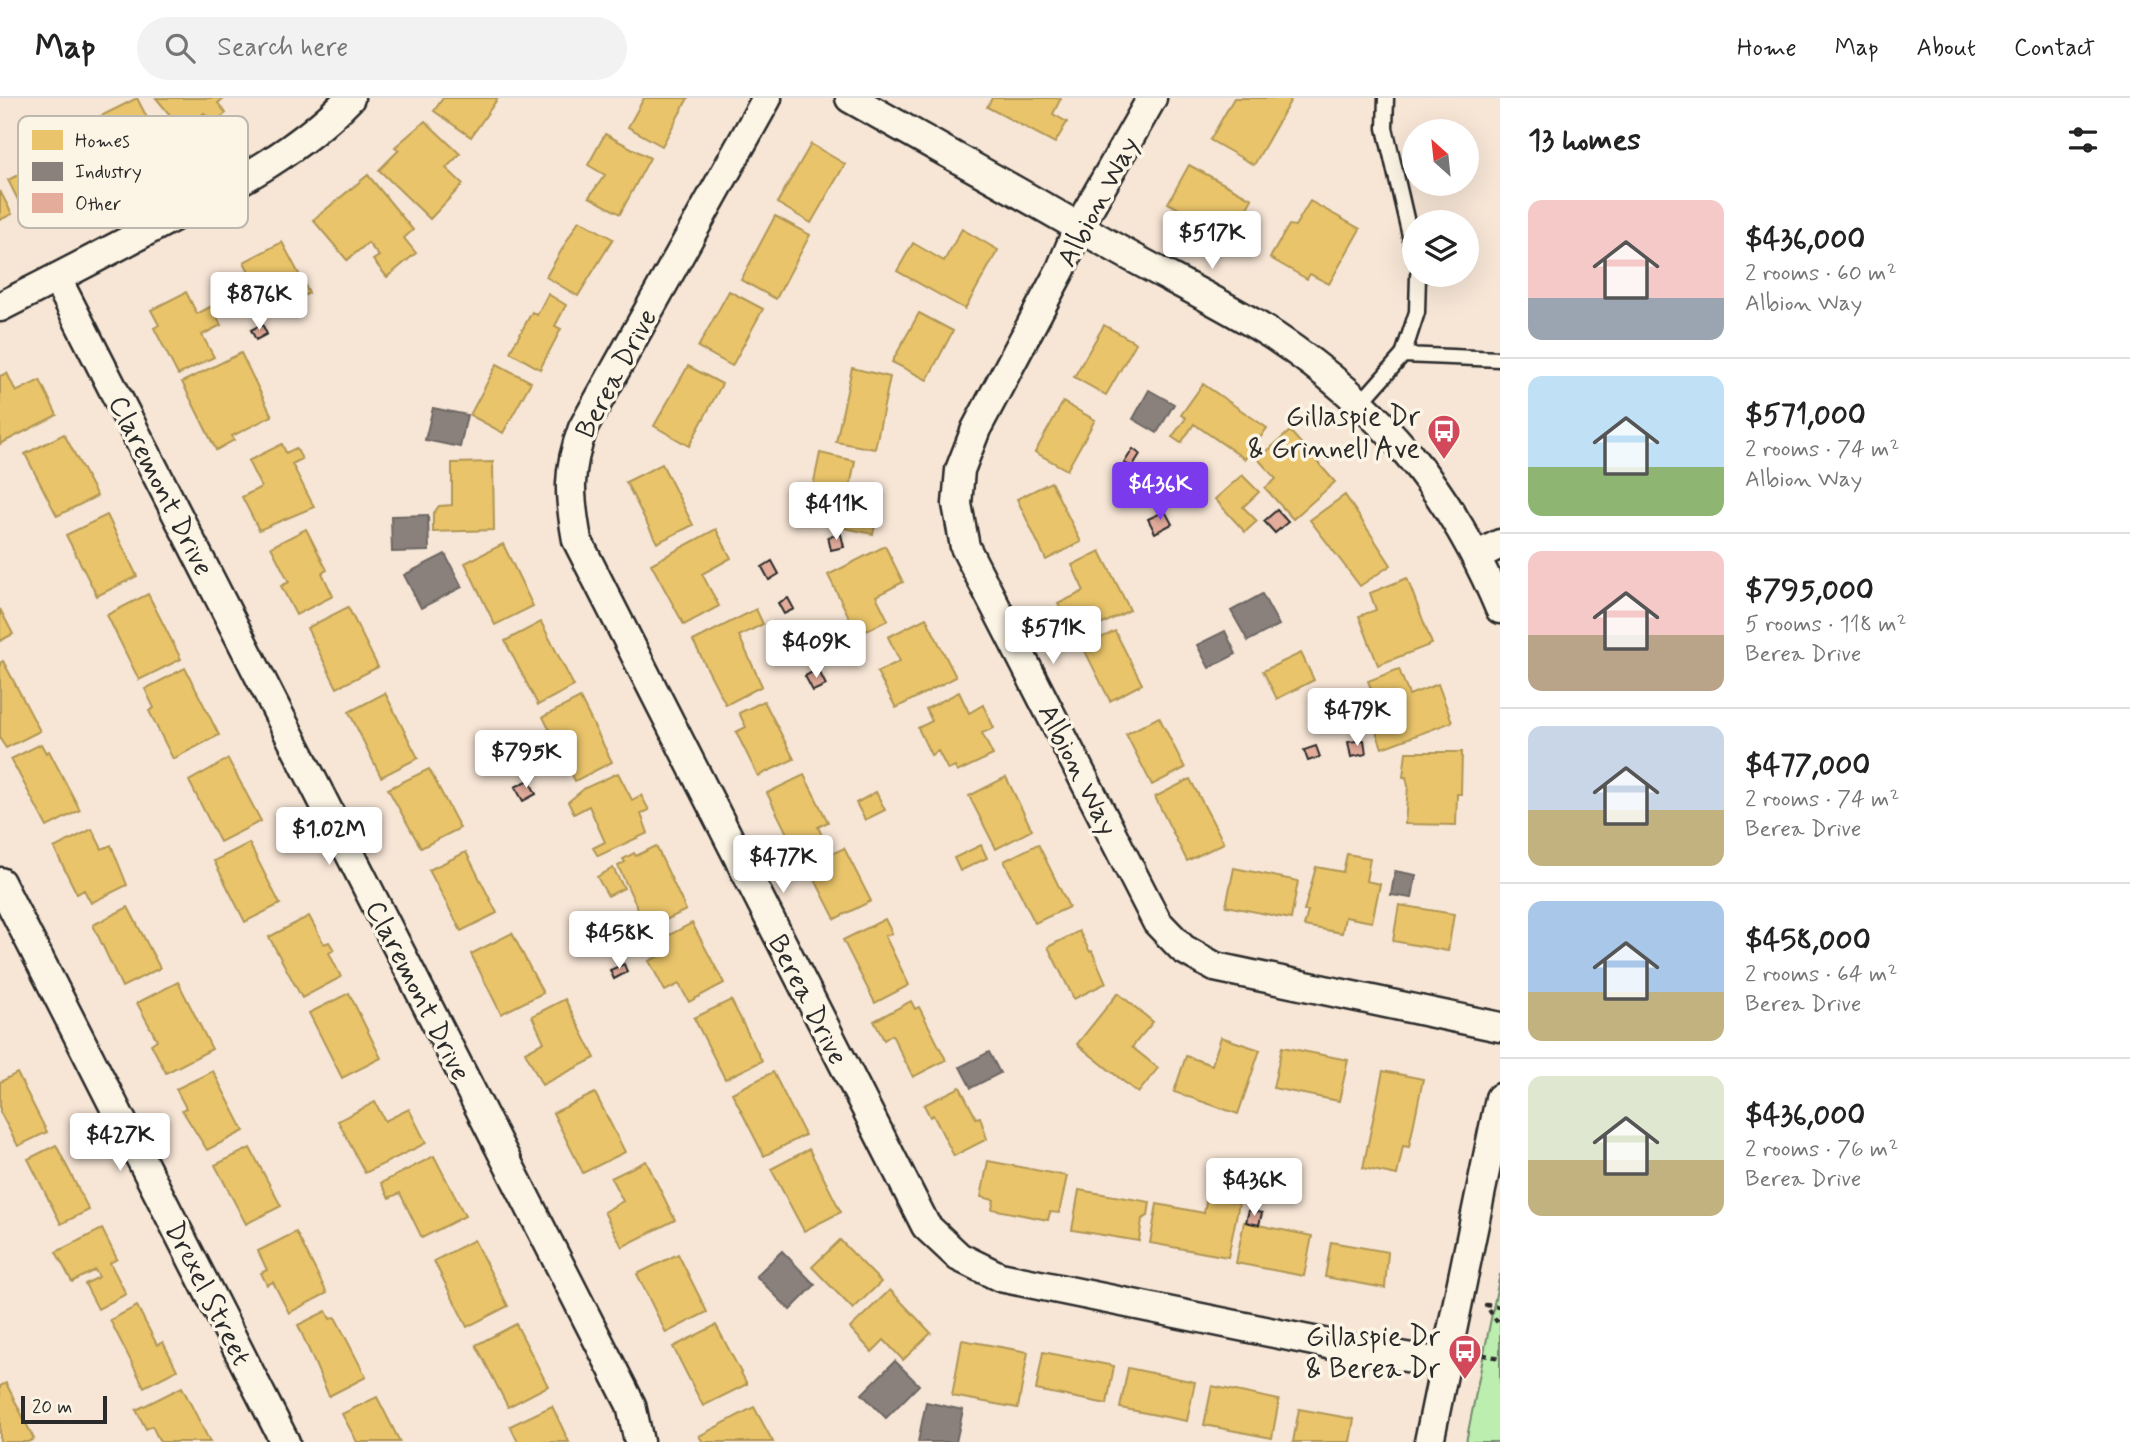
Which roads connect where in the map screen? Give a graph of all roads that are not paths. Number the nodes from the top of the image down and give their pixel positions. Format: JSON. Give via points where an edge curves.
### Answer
{"nodes":[{"id":1,"x":350,"y":98,"type":"edge"},
{"id":2,"x":766,"y":98,"type":"edge"},
{"id":3,"x":849,"y":98,"type":"edge"},
{"id":4,"x":1152,"y":98,"type":"edge"},
{"id":5,"x":1386,"y":98,"type":"edge"},
{"id":6,"x":248,"y":177,"type":"edge"},
{"id":7,"x":1404,"y":210,"type":"edge"},
{"id":8,"x":1079,"y":226,"type":"junction"},
{"id":9,"x":153,"y":228,"type":"edge"},
{"id":10,"x":57,"y":279,"type":"junction"},
{"id":11,"x":1418,"y":287,"type":"edge"},
{"id":12,"x":0,"y":307,"type":"edge"},
{"id":13,"x":1404,"y":355,"type":"junction"},
{"id":14,"x":1500,"y":359,"type":"edge"},
{"id":15,"x":1359,"y":405,"type":"junction"},
{"id":16,"x":1489,"y":549,"type":"edge"},
{"id":17,"x":1500,"y":609,"type":"edge"},
{"id":18,"x":0,"y":882,"type":"edge"},
{"id":19,"x":1500,"y":1027,"type":"edge"},
{"id":20,"x":1500,"y":1098,"type":"edge"},
{"id":21,"x":1455,"y":1358,"type":"junction"},
{"id":22,"x":285,"y":1442,"type":"edge"},
{"id":23,"x":639,"y":1442,"type":"edge"},
{"id":24,"x":1429,"y":1442,"type":"edge"}],
"edges":[{"from":1,"to":6,"type":"street","via":[[286,154]]},
{"from":2,"to":21,"type":"street","name":"Berea Drive","via":[[583,428],[568,495],[577,540],[926,1226],[959,1257],[1000,1277],[1338,1346]]},
{"from":3,"to":8,"type":"street"},
{"from":4,"to":8,"type":"street","name":"Albion Way"},
{"from":5,"to":7,"type":"lane","via":[[1385,128]]},
{"from":8,"to":15,"type":"street","via":[[1274,336]]},
{"from":8,"to":19,"type":"street","name":"Albion Way","via":[[976,429],[960,470],[957,503],[965,547],[1157,922],[1183,949],[1216,967]]},
{"from":9,"to":10,"type":"street"},
{"from":10,"to":12,"type":"street"},
{"from":10,"to":23,"type":"street","name":"Claremont Drive","via":[[631,1405]]},
{"from":11,"to":13,"type":"lane","via":[[1417,312]]},
{"from":13,"to":14,"type":"lane"},
{"from":13,"to":15,"type":"lane"},
{"from":15,"to":16,"type":"street","via":[[1408,451],[1452,512]]},
{"from":16,"to":17,"type":"street"},
{"from":18,"to":22,"type":"street","name":"Drexel Street"},
{"from":20,"to":21,"type":"street","via":[[1449,1348]]},
{"from":21,"to":24,"type":"street"}]}
